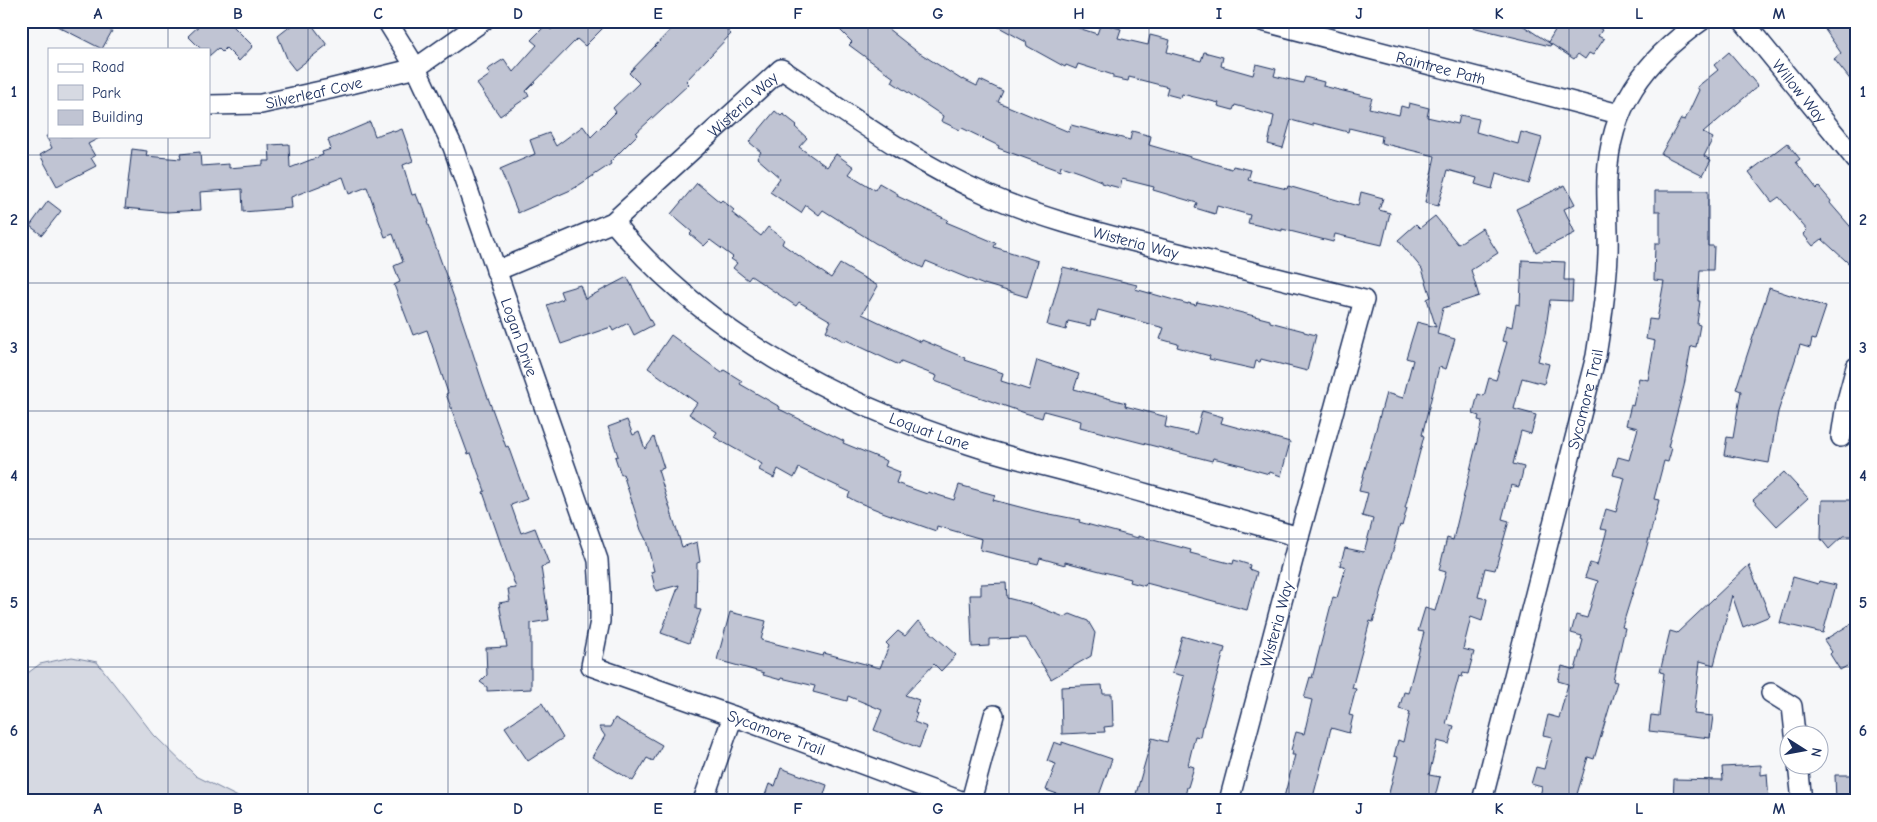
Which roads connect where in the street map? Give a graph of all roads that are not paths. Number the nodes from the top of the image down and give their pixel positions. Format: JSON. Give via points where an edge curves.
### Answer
{"nodes":[{"id":1,"x":386,"y":21,"type":"edge"},
{"id":2,"x":483,"y":21,"type":"edge"},
{"id":3,"x":1262,"y":21,"type":"edge"},
{"id":4,"x":1700,"y":21,"type":"edge"},
{"id":5,"x":1743,"y":21,"type":"edge"},
{"id":6,"x":416,"y":68,"type":"junction"},
{"id":7,"x":210,"y":105,"type":"edge"},
{"id":8,"x":1619,"y":114,"type":"junction"},
{"id":9,"x":1856,"y":160,"type":"edge"},
{"id":10,"x":614,"y":222,"type":"junction"},
{"id":11,"x":496,"y":271,"type":"junction"},
{"id":12,"x":1856,"y":367,"type":"edge"},
{"id":13,"x":1841,"y":437,"type":"dead end"},
{"id":14,"x":1299,"y":537,"type":"junction"},
{"id":15,"x":591,"y":666,"type":"joint"},
{"id":16,"x":1771,"y":693,"type":"dead end"},
{"id":17,"x":994,"y":715,"type":"dead end"},
{"id":18,"x":732,"y":716,"type":"junction"},
{"id":19,"x":1794,"y":724,"type":"edge"},
{"id":20,"x":1799,"y":774,"type":"edge"},
{"id":21,"x":703,"y":801,"type":"edge"},
{"id":22,"x":961,"y":801,"type":"edge"},
{"id":23,"x":971,"y":801,"type":"edge"},
{"id":24,"x":1229,"y":801,"type":"edge"},
{"id":25,"x":1482,"y":801,"type":"edge"},
{"id":26,"x":1802,"y":801,"type":"edge"}],
"edges":[{"from":1,"to":6,"type":"street","name":"Logan Drive"},
{"from":2,"to":6,"type":"street"},
{"from":3,"to":8,"type":"street","name":"Raintree Path"},
{"from":4,"to":8,"type":"street","name":"Sycamore Trail","via":[[1656,59]]},
{"from":5,"to":9,"type":"street","name":"Willow Way"},
{"from":6,"to":7,"type":"street","name":"Silverleaf Cove","via":[[261,104]]},
{"from":6,"to":11,"type":"street","name":"Logan Drive","via":[[453,147]]},
{"from":8,"to":25,"type":"street","name":"Sycamore Trail","via":[[1607,177],[1608,255],[1596,356]]},
{"from":10,"to":11,"type":"street","name":"Wisteria Way"},
{"from":10,"to":14,"type":"street","name":"Loquat Lane","via":[[654,267],[691,300],[733,332],[837,393],[968,444]]},
{"from":10,"to":14,"type":"street","name":"Wisteria Way","via":[[781,69],[924,163],[1018,208],[1080,228],[1364,300]]},
{"from":11,"to":15,"type":"street","name":"Logan Drive","via":[[598,560],[600,622]]},
{"from":12,"to":13,"type":"street"},
{"from":14,"to":24,"type":"street","name":"Wisteria Way"},
{"from":15,"to":18,"type":"street","name":"Sycamore Trail"},
{"from":16,"to":19,"type":"street","via":[[1792,706]]},
{"from":17,"to":23,"type":"street"},
{"from":18,"to":21,"type":"street"},
{"from":18,"to":22,"type":"street","name":"Sycamore Trail"},
{"from":20,"to":26,"type":"street"}]}
